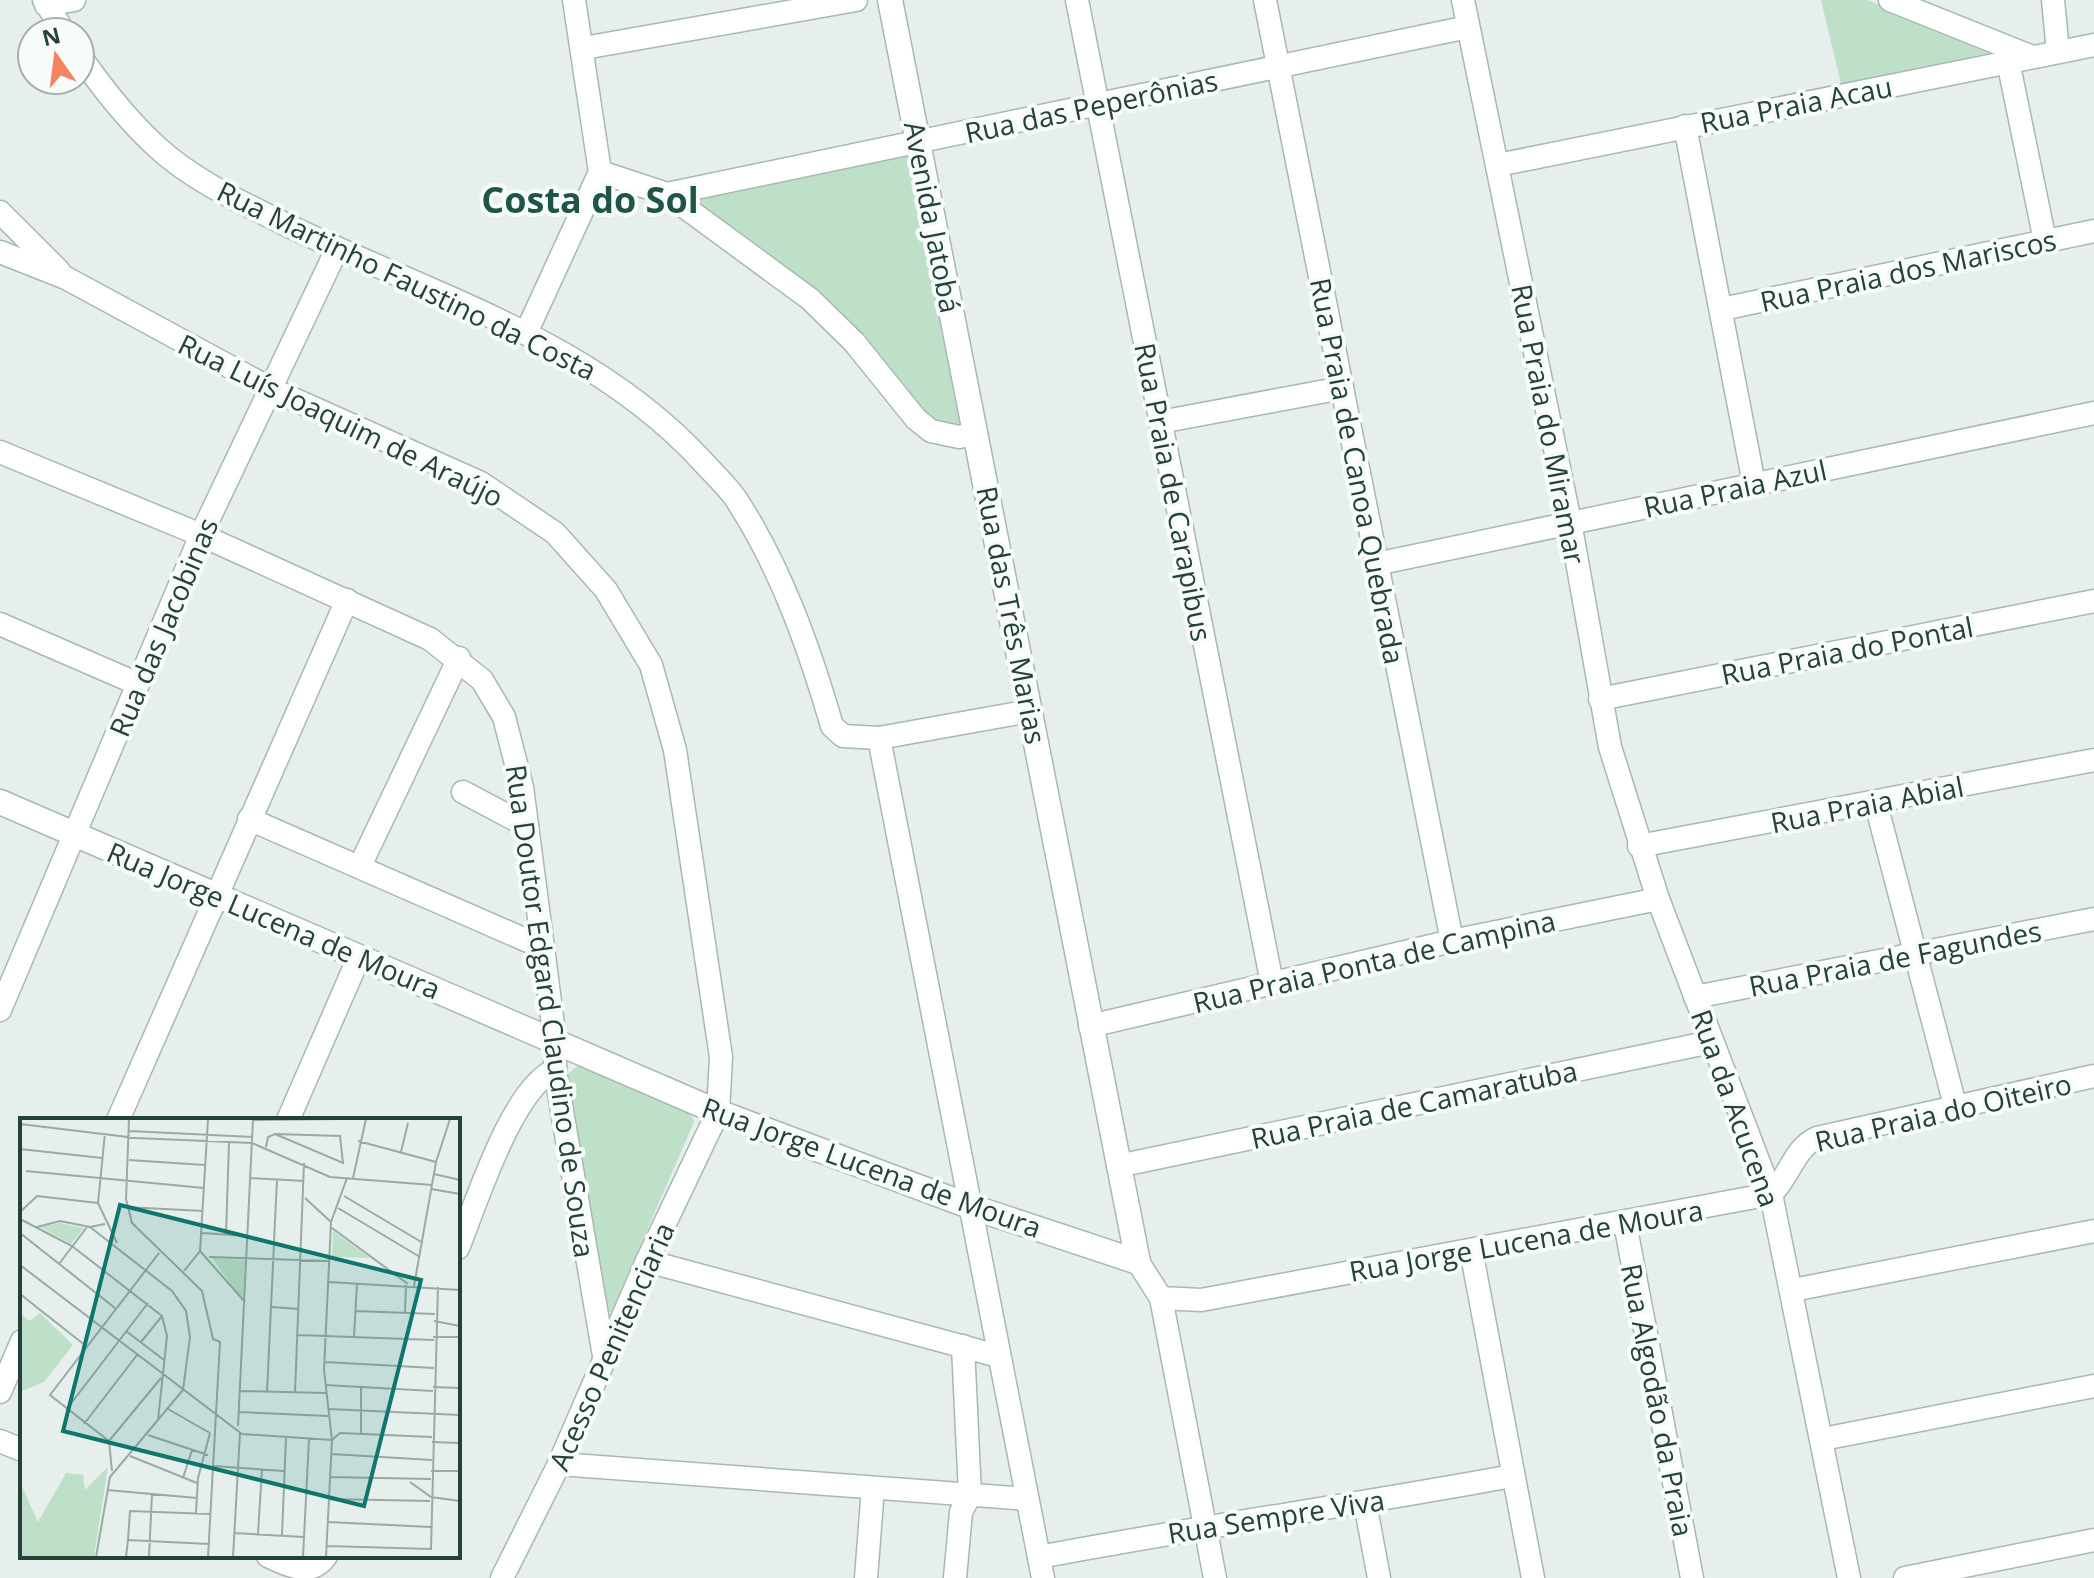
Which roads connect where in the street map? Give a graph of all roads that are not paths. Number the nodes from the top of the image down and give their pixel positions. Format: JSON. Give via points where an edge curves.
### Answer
{"nodes":[{"id":1,"x":74,"y":0,"type":"edge"},
{"id":2,"x":574,"y":0,"type":"edge"},
{"id":3,"x":856,"y":0,"type":"edge"},
{"id":4,"x":890,"y":0,"type":"edge"},
{"id":5,"x":1077,"y":0,"type":"edge"},
{"id":6,"x":1265,"y":0,"type":"edge"},
{"id":7,"x":1463,"y":0,"type":"edge"},
{"id":8,"x":1890,"y":0,"type":"edge"},
{"id":9,"x":2053,"y":0,"type":"edge"},
{"id":10,"x":45,"y":3,"type":"edge"},
{"id":11,"x":738,"y":10,"type":"edge"},
{"id":12,"x":1468,"y":27,"type":"junction"},
{"id":13,"x":2094,"y":45,"type":"edge"},
{"id":14,"x":584,"y":48,"type":"junction"},
{"id":15,"x":2058,"y":52,"type":"junction"},
{"id":16,"x":2031,"y":57,"type":"junction"},
{"id":17,"x":2008,"y":61,"type":"junction"},
{"id":18,"x":1278,"y":68,"type":"junction"},
{"id":19,"x":96,"y":79,"type":"edge"},
{"id":20,"x":1099,"y":103,"type":"junction"},
{"id":21,"x":1685,"y":126,"type":"junction"},
{"id":22,"x":917,"y":142,"type":"junction"},
{"id":23,"x":1498,"y":165,"type":"junction"},
{"id":24,"x":600,"y":172,"type":"junction"},
{"id":25,"x":667,"y":194,"type":"junction"},
{"id":26,"x":0,"y":212,"type":"edge"},
{"id":27,"x":2094,"y":231,"type":"edge"},
{"id":28,"x":2045,"y":241,"type":"junction"},
{"id":29,"x":337,"y":249,"type":"junction"},
{"id":30,"x":0,"y":252,"type":"edge"},
{"id":31,"x":66,"y":278,"type":"junction"},
{"id":32,"x":1722,"y":309,"type":"junction"},
{"id":33,"x":526,"y":333,"type":"junction"},
{"id":34,"x":1342,"y":388,"type":"junction"},
{"id":35,"x":271,"y":389,"type":"junction"},
{"id":36,"x":2094,"y":413,"type":"edge"},
{"id":37,"x":1160,"y":422,"type":"junction"},
{"id":38,"x":976,"y":433,"type":"junction"},
{"id":39,"x":0,"y":452,"type":"edge"},
{"id":40,"x":1754,"y":484,"type":"junction"},
{"id":41,"x":1570,"y":522,"type":"junction"},
{"id":42,"x":201,"y":535,"type":"junction"},
{"id":43,"x":1376,"y":564,"type":"junction"},
{"id":44,"x":347,"y":600,"type":"junction"},
{"id":45,"x":2094,"y":601,"type":"edge"},
{"id":46,"x":0,"y":624,"type":"edge"},
{"id":47,"x":459,"y":658,"type":"junction"},
{"id":48,"x":138,"y":684,"type":"junction"},
{"id":49,"x":1600,"y":699,"type":"junction"},
{"id":50,"x":1030,"y":711,"type":"junction"},
{"id":51,"x":879,"y":738,"type":"junction"},
{"id":52,"x":2094,"y":760,"type":"edge"},
{"id":53,"x":463,"y":792,"type":"dead end"},
{"id":54,"x":0,"y":802,"type":"edge"},
{"id":55,"x":1876,"y":804,"type":"junction"},
{"id":56,"x":249,"y":819,"type":"junction"},
{"id":57,"x":527,"y":826,"type":"junction"},
{"id":58,"x":76,"y":835,"type":"junction"},
{"id":59,"x":1639,"y":846,"type":"junction"},
{"id":60,"x":360,"y":866,"type":"junction"},
{"id":61,"x":215,"y":896,"type":"junction"},
{"id":62,"x":1658,"y":899,"type":"junction"},
{"id":63,"x":2094,"y":919,"type":"edge"},
{"id":64,"x":1452,"y":941,"type":"junction"},
{"id":65,"x":544,"y":948,"type":"junction"},
{"id":66,"x":1916,"y":954,"type":"junction"},
{"id":67,"x":359,"y":957,"type":"junction"},
{"id":68,"x":6,"y":979,"type":"edge"},
{"id":69,"x":1272,"y":983,"type":"junction"},
{"id":70,"x":1695,"y":997,"type":"junction"},
{"id":71,"x":0,"y":1010,"type":"edge"},
{"id":72,"x":1090,"y":1026,"type":"junction"},
{"id":73,"x":555,"y":1040,"type":"junction"},
{"id":74,"x":1711,"y":1042,"type":"junction"},
{"id":75,"x":555,"y":1070,"type":"junction"},
{"id":76,"x":2094,"y":1076,"type":"edge"},
{"id":77,"x":1955,"y":1105,"type":"junction"},
{"id":78,"x":718,"y":1112,"type":"junction"},
{"id":79,"x":119,"y":1118,"type":"edge"},
{"id":80,"x":289,"y":1118,"type":"edge"},
{"id":81,"x":1118,"y":1166,"type":"junction"},
{"id":82,"x":1771,"y":1194,"type":"junction"},
{"id":83,"x":972,"y":1207,"type":"junction"},
{"id":84,"x":1625,"y":1223,"type":"junction"},
{"id":85,"x":2094,"y":1231,"type":"edge"},
{"id":86,"x":460,"y":1243,"type":"edge"},
{"id":87,"x":1471,"y":1250,"type":"junction"},
{"id":88,"x":647,"y":1261,"type":"junction"},
{"id":89,"x":1138,"y":1262,"type":"junction"},
{"id":90,"x":1793,"y":1290,"type":"junction"},
{"id":91,"x":1161,"y":1298,"type":"junction"},
{"id":92,"x":20,"y":1346,"type":"edge"},
{"id":93,"x":963,"y":1346,"type":"junction"},
{"id":94,"x":604,"y":1356,"type":"junction"},
{"id":95,"x":998,"y":1356,"type":"junction"},
{"id":96,"x":2094,"y":1386,"type":"edge"},
{"id":97,"x":0,"y":1392,"type":"edge"},
{"id":98,"x":1823,"y":1439,"type":"junction"},
{"id":99,"x":0,"y":1441,"type":"edge"},
{"id":100,"x":20,"y":1449,"type":"edge"},
{"id":101,"x":559,"y":1464,"type":"junction"},
{"id":102,"x":1512,"y":1476,"type":"junction"},
{"id":103,"x":873,"y":1488,"type":"junction"},
{"id":104,"x":970,"y":1495,"type":"junction"},
{"id":105,"x":1027,"y":1499,"type":"junction"},
{"id":106,"x":1365,"y":1503,"type":"junction"},
{"id":107,"x":1205,"y":1525,"type":"junction"},
{"id":108,"x":2094,"y":1540,"type":"edge"},
{"id":109,"x":276,"y":1560,"type":"edge"},
{"id":110,"x":323,"y":1567,"type":"edge"},
{"id":111,"x":1041,"y":1568,"type":"edge"},
{"id":112,"x":502,"y":1578,"type":"edge"},
{"id":113,"x":866,"y":1578,"type":"edge"},
{"id":114,"x":955,"y":1578,"type":"edge"},
{"id":115,"x":1215,"y":1578,"type":"edge"},
{"id":116,"x":1379,"y":1578,"type":"edge"},
{"id":117,"x":1533,"y":1578,"type":"edge"},
{"id":118,"x":1692,"y":1578,"type":"edge"},
{"id":119,"x":1849,"y":1578,"type":"edge"},
{"id":120,"x":1905,"y":1578,"type":"edge"}],
"edges":[{"from":1,"to":10,"type":"street"},
{"from":2,"to":14,"type":"street"},
{"from":3,"to":11,"type":"street"},
{"from":4,"to":22,"type":"street","name":"Avenida Jatobá"},
{"from":5,"to":20,"type":"street","name":"Rua Praia de Carapibus"},
{"from":6,"to":18,"type":"street","name":"Rua Praia de Canoa Quebrada"},
{"from":7,"to":12,"type":"street","name":"Rua Praia do Miramar"},
{"from":8,"to":16,"type":"street"},
{"from":9,"to":15,"type":"street"},
{"from":11,"to":14,"type":"street"},
{"from":12,"to":18,"type":"street","name":"Rua das Peperônias"},
{"from":12,"to":23,"type":"street","name":"Rua Praia do Miramar"},
{"from":13,"to":15,"type":"street","name":"Rua Praia Acau"},
{"from":14,"to":24,"type":"street"},
{"from":15,"to":16,"type":"street","name":"Rua Praia Acau"},
{"from":16,"to":17,"type":"street","name":"Rua Praia Acau"},
{"from":17,"to":21,"type":"street","name":"Rua Praia Acau"},
{"from":17,"to":28,"type":"street"},
{"from":18,"to":20,"type":"street","name":"Rua das Peperônias"},
{"from":18,"to":34,"type":"street","name":"Rua Praia de Canoa Quebrada"},
{"from":19,"to":29,"type":"street","name":"Rua Martinho Faustino da Costa","via":[[159,150],[225,194]]},
{"from":20,"to":22,"type":"street","name":"Rua das Peperônias"},
{"from":20,"to":37,"type":"street","name":"Rua Praia de Carapibus"},
{"from":21,"to":23,"type":"street","name":"Rua Praia Acau"},
{"from":21,"to":32,"type":"street"},
{"from":22,"to":25,"type":"street","name":"Rua das Peperônias"},
{"from":22,"to":38,"type":"street","name":"Avenida Jatobá"},
{"from":23,"to":41,"type":"street","name":"Rua Praia do Miramar"},
{"from":24,"to":25,"type":"street"},
{"from":24,"to":33,"type":"street"},
{"from":25,"to":38,"type":"street","via":[[810,299],[931,431],[959,437]]},
{"from":26,"to":31,"type":"street"},
{"from":27,"to":28,"type":"street","name":"Rua Praia dos Mariscos"},
{"from":28,"to":32,"type":"street","name":"Rua Praia dos Mariscos"},
{"from":29,"to":33,"type":"street","name":"Rua Martinho Faustino da Costa"},
{"from":29,"to":35,"type":"street","name":"Rua das Jacobinas"},
{"from":30,"to":31,"type":"street","name":"Rua Luís Joaquim de Araújo"},
{"from":31,"to":35,"type":"street","name":"Rua Luís Joaquim de Araújo"},
{"from":32,"to":40,"type":"street"},
{"from":33,"to":51,"type":"street","name":"Rua Martinho Faustino da Costa","via":[[611,380],[677,433],[734,496],[797,619],[832,726],[843,736]]},
{"from":34,"to":37,"type":"street"},
{"from":34,"to":43,"type":"street","name":"Rua Praia de Canoa Quebrada"},
{"from":35,"to":42,"type":"street","name":"Rua das Jacobinas"},
{"from":35,"to":78,"type":"street","name":"Rua Luís Joaquim de Araújo","via":[[481,483],[555,533],[606,590],[651,665],[675,750],[721,1057]]},
{"from":36,"to":40,"type":"street","name":"Rua Praia Azul"},
{"from":37,"to":69,"type":"street","name":"Rua Praia de Carapibus"},
{"from":38,"to":50,"type":"street","name":"Rua das Três Marias"},
{"from":39,"to":42,"type":"street","name":"Rua Doutor Edgard Claudino de Souza"},
{"from":40,"to":41,"type":"street","name":"Rua Praia Azul"},
{"from":41,"to":43,"type":"street","name":"Rua Praia Azul"},
{"from":41,"to":49,"type":"street","name":"Rua Praia do Miramar"},
{"from":42,"to":44,"type":"street","name":"Rua Doutor Edgard Claudino de Souza"},
{"from":42,"to":48,"type":"street","name":"Rua das Jacobinas"},
{"from":43,"to":64,"type":"street","name":"Rua Praia de Canoa Quebrada"},
{"from":44,"to":47,"type":"street","name":"Rua Doutor Edgard Claudino de Souza"},
{"from":44,"to":56,"type":"street"},
{"from":45,"to":49,"type":"street","name":"Rua Praia do Pontal"},
{"from":46,"to":48,"type":"street"},
{"from":47,"to":57,"type":"street","name":"Rua Doutor Edgard Claudino de Souza","via":[[482,680],[504,717]]},
{"from":47,"to":60,"type":"street"},
{"from":48,"to":58,"type":"street","name":"Rua das Jacobinas"},
{"from":49,"to":59,"type":"street","name":"Rua Praia do Miramar"},
{"from":50,"to":51,"type":"street","name":"Rua Martinho Faustino da Costa"},
{"from":50,"to":72,"type":"street","name":"Rua das Três Marias"},
{"from":51,"to":83,"type":"street"},
{"from":52,"to":55,"type":"street","name":"Rua Praia Abial"},
{"from":53,"to":57,"type":"street"},
{"from":54,"to":58,"type":"street","name":"Rua Jorge Lucena de Moura"},
{"from":55,"to":59,"type":"street","name":"Rua Praia Abial"},
{"from":55,"to":66,"type":"street"},
{"from":56,"to":60,"type":"street"},
{"from":56,"to":61,"type":"street"},
{"from":57,"to":65,"type":"street","name":"Rua Doutor Edgard Claudino de Souza"},
{"from":58,"to":61,"type":"street","name":"Rua Jorge Lucena de Moura"},
{"from":58,"to":68,"type":"street","name":"Rua das Jacobinas"},
{"from":59,"to":62,"type":"street","name":"Rua da Acucena"},
{"from":60,"to":65,"type":"street"},
{"from":61,"to":67,"type":"street","name":"Rua Jorge Lucena de Moura"},
{"from":61,"to":79,"type":"street"},
{"from":62,"to":64,"type":"street","name":"Rua Praia Ponta de Campina"},
{"from":62,"to":70,"type":"street","name":"Rua da Acucena"},
{"from":63,"to":66,"type":"street","name":"Rua Praia de Fagundes"},
{"from":64,"to":69,"type":"street","name":"Rua Praia Ponta de Campina"},
{"from":65,"to":73,"type":"street","name":"Rua Doutor Edgard Claudino de Souza"},
{"from":66,"to":70,"type":"street","name":"Rua Praia de Fagundes"},
{"from":66,"to":77,"type":"street"},
{"from":67,"to":73,"type":"street","name":"Rua Jorge Lucena de Moura"},
{"from":67,"to":80,"type":"street"},
{"from":68,"to":71,"type":"street","name":"Rua das Jacobinas"},
{"from":69,"to":72,"type":"street","name":"Rua Praia Ponta de Campina"},
{"from":70,"to":74,"type":"street","name":"Rua da Acucena"},
{"from":72,"to":81,"type":"street","name":"Rua das Três Marias"},
{"from":73,"to":75,"type":"street","name":"Rua Doutor Edgard Claudino de Souza"},
{"from":73,"to":78,"type":"street","name":"Rua Jorge Lucena de Moura"},
{"from":74,"to":81,"type":"street","name":"Rua Praia de Camaratuba"},
{"from":74,"to":82,"type":"street","name":"Rua da Acucena"},
{"from":75,"to":86,"type":"street","via":[[537,1082],[517,1108]]},
{"from":75,"to":94,"type":"street","name":"Rua Doutor Edgard Claudino de Souza"},
{"from":76,"to":77,"type":"street","name":"Rua Praia do Oiteiro"},
{"from":77,"to":82,"type":"street","name":"Rua Praia do Oiteiro","via":[[1805,1143],[1785,1182]]},
{"from":78,"to":83,"type":"street","name":"Rua Jorge Lucena de Moura"},
{"from":78,"to":88,"type":"street","name":"Acesso Penitenciaria"},
{"from":81,"to":89,"type":"street","name":"Rua das Três Marias"},
{"from":82,"to":84,"type":"street","name":"Rua Jorge Lucena de Moura"},
{"from":82,"to":90,"type":"street","name":"Rua da Acucena"},
{"from":83,"to":89,"type":"street","name":"Rua Jorge Lucena de Moura"},
{"from":83,"to":95,"type":"street"},
{"from":84,"to":87,"type":"street","name":"Rua Jorge Lucena de Moura"},
{"from":84,"to":118,"type":"street","name":"Rua Algodão da Praia"},
{"from":85,"to":90,"type":"street"},
{"from":87,"to":91,"type":"street","name":"Rua Jorge Lucena de Moura","via":[[1201,1300]]},
{"from":87,"to":102,"type":"street"},
{"from":88,"to":93,"type":"street"},
{"from":88,"to":94,"type":"street","name":"Acesso Penitenciaria"},
{"from":89,"to":91,"type":"street"},
{"from":90,"to":98,"type":"street","name":"Rua da Acucena"},
{"from":91,"to":107,"type":"street"},
{"from":92,"to":97,"type":"street"},
{"from":93,"to":95,"type":"street"},
{"from":93,"to":104,"type":"street"},
{"from":94,"to":101,"type":"street","name":"Acesso Penitenciaria"},
{"from":95,"to":105,"type":"street"},
{"from":96,"to":98,"type":"street"},
{"from":98,"to":119,"type":"street","name":"Rua da Acucena"},
{"from":99,"to":100,"type":"street"},
{"from":101,"to":103,"type":"street"},
{"from":101,"to":112,"type":"street","name":"Acesso Penitenciaria"},
{"from":102,"to":106,"type":"street","name":"Rua Sempre Viva"},
{"from":102,"to":117,"type":"street"},
{"from":103,"to":104,"type":"street"},
{"from":103,"to":113,"type":"street"},
{"from":104,"to":105,"type":"street"},
{"from":104,"to":114,"type":"street","via":[[959,1522]]},
{"from":105,"to":111,"type":"street"},
{"from":106,"to":107,"type":"street","name":"Rua Sempre Viva"},
{"from":106,"to":116,"type":"street"},
{"from":107,"to":111,"type":"street","name":"Rua Sempre Viva"},
{"from":107,"to":115,"type":"street"},
{"from":108,"to":120,"type":"street"},
{"from":109,"to":110,"type":"street","via":[[301,1570]]}]}
